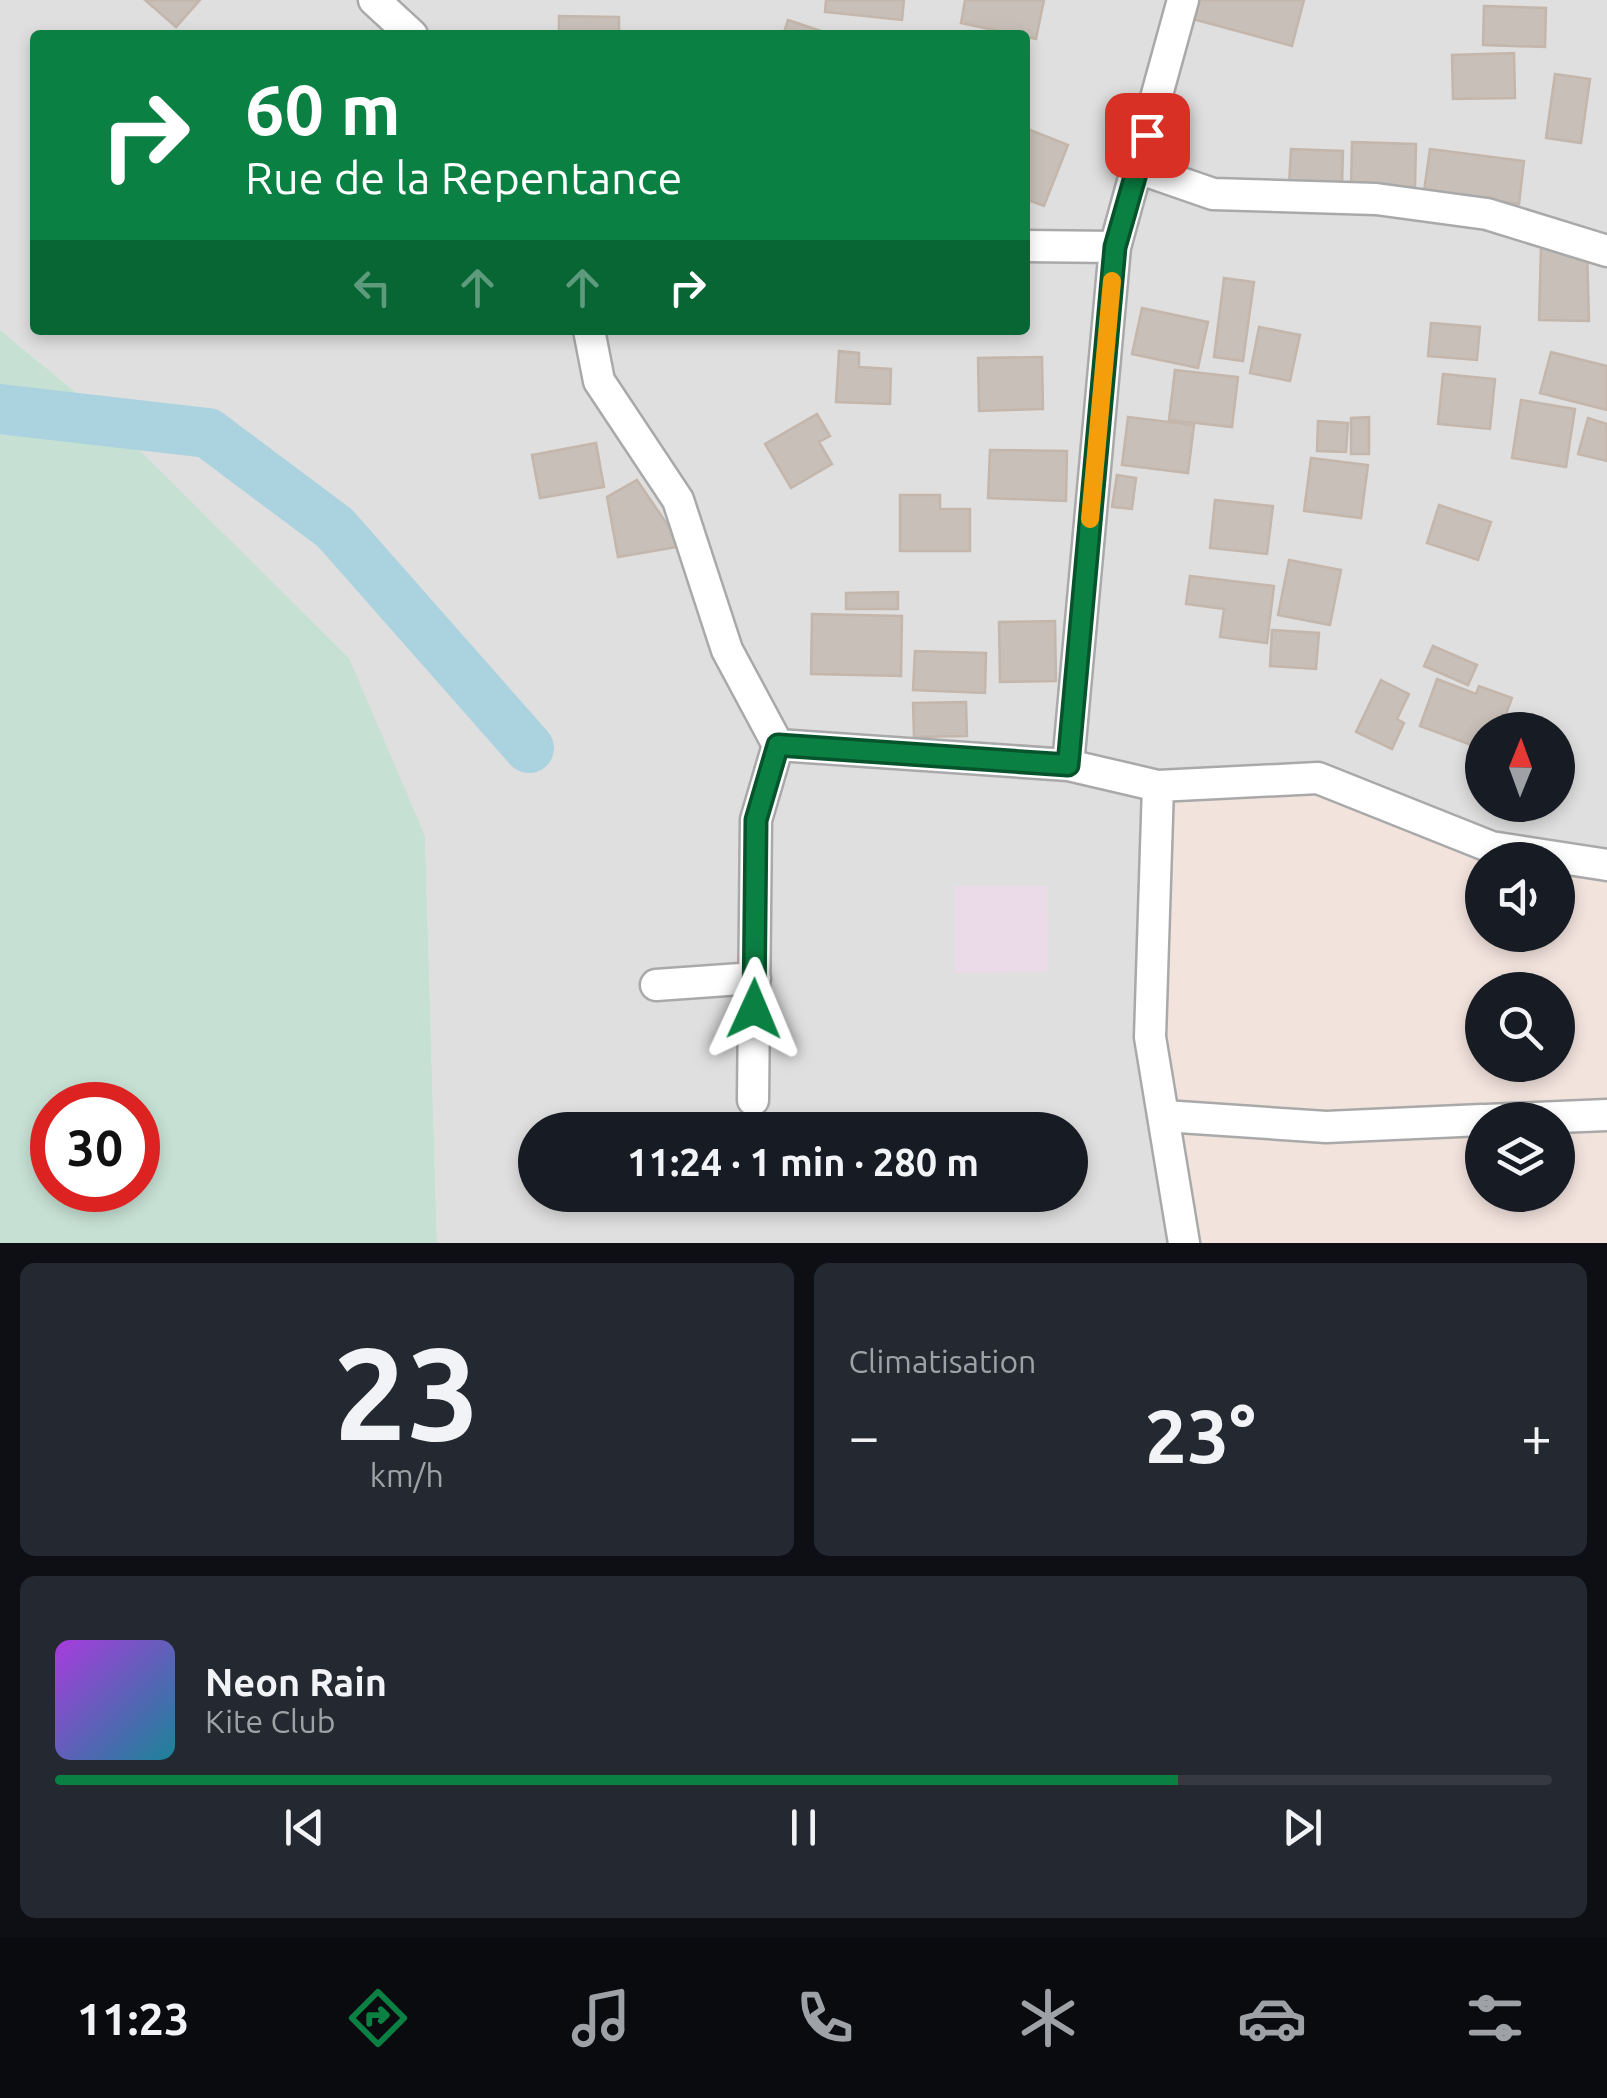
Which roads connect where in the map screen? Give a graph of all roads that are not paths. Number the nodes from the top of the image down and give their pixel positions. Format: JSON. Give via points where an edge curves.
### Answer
{"nodes":[{"id":1,"x":374,"y":0,"type":"edge"},
{"id":2,"x":1182,"y":0,"type":"edge"},
{"id":3,"x":407,"y":30,"type":"edge"},
{"id":4,"x":1138,"y":168,"type":"junction"},
{"id":5,"x":1030,"y":246,"type":"edge"},
{"id":6,"x":1115,"y":247,"type":"junction"},
{"id":7,"x":1607,"y":250,"type":"edge"},
{"id":8,"x":589,"y":335,"type":"edge"},
{"id":9,"x":778,"y":745,"type":"junction"},
{"id":10,"x":1068,"y":765,"type":"junction"},
{"id":11,"x":1158,"y":786,"type":"junction"},
{"id":12,"x":1607,"y":865,"type":"edge"},
{"id":13,"x":755,"y":978,"type":"junction"},
{"id":14,"x":656,"y":985,"type":"dead end"},
{"id":15,"x":753,"y":1100,"type":"dead end"},
{"id":16,"x":1607,"y":1115,"type":"edge"},
{"id":17,"x":1164,"y":1116,"type":"junction"},
{"id":18,"x":1575,"y":1116,"type":"edge"},
{"id":19,"x":1465,"y":1121,"type":"edge"},
{"id":20,"x":1184,"y":1243,"type":"edge"}],
"edges":[{"from":1,"to":3,"type":"street"},
{"from":2,"to":4,"type":"street"},
{"from":4,"to":6,"type":"street"},
{"from":4,"to":7,"type":"street","via":[[1213,194],[1376,199],[1487,214]]},
{"from":5,"to":6,"type":"street"},
{"from":6,"to":10,"type":"street"},
{"from":8,"to":9,"type":"street","via":[[599,381],[678,500],[727,650]]},
{"from":9,"to":10,"type":"street"},
{"from":9,"to":13,"type":"street","via":[[756,820]]},
{"from":10,"to":11,"type":"street"},
{"from":11,"to":12,"type":"street","via":[[1318,778],[1491,847]]},
{"from":11,"to":17,"type":"street","via":[[1150,1037]]},
{"from":13,"to":14,"type":"street"},
{"from":13,"to":15,"type":"street"},
{"from":16,"to":18,"type":"street"},
{"from":17,"to":19,"type":"street","via":[[1326,1127]]},
{"from":17,"to":20,"type":"street"}]}
